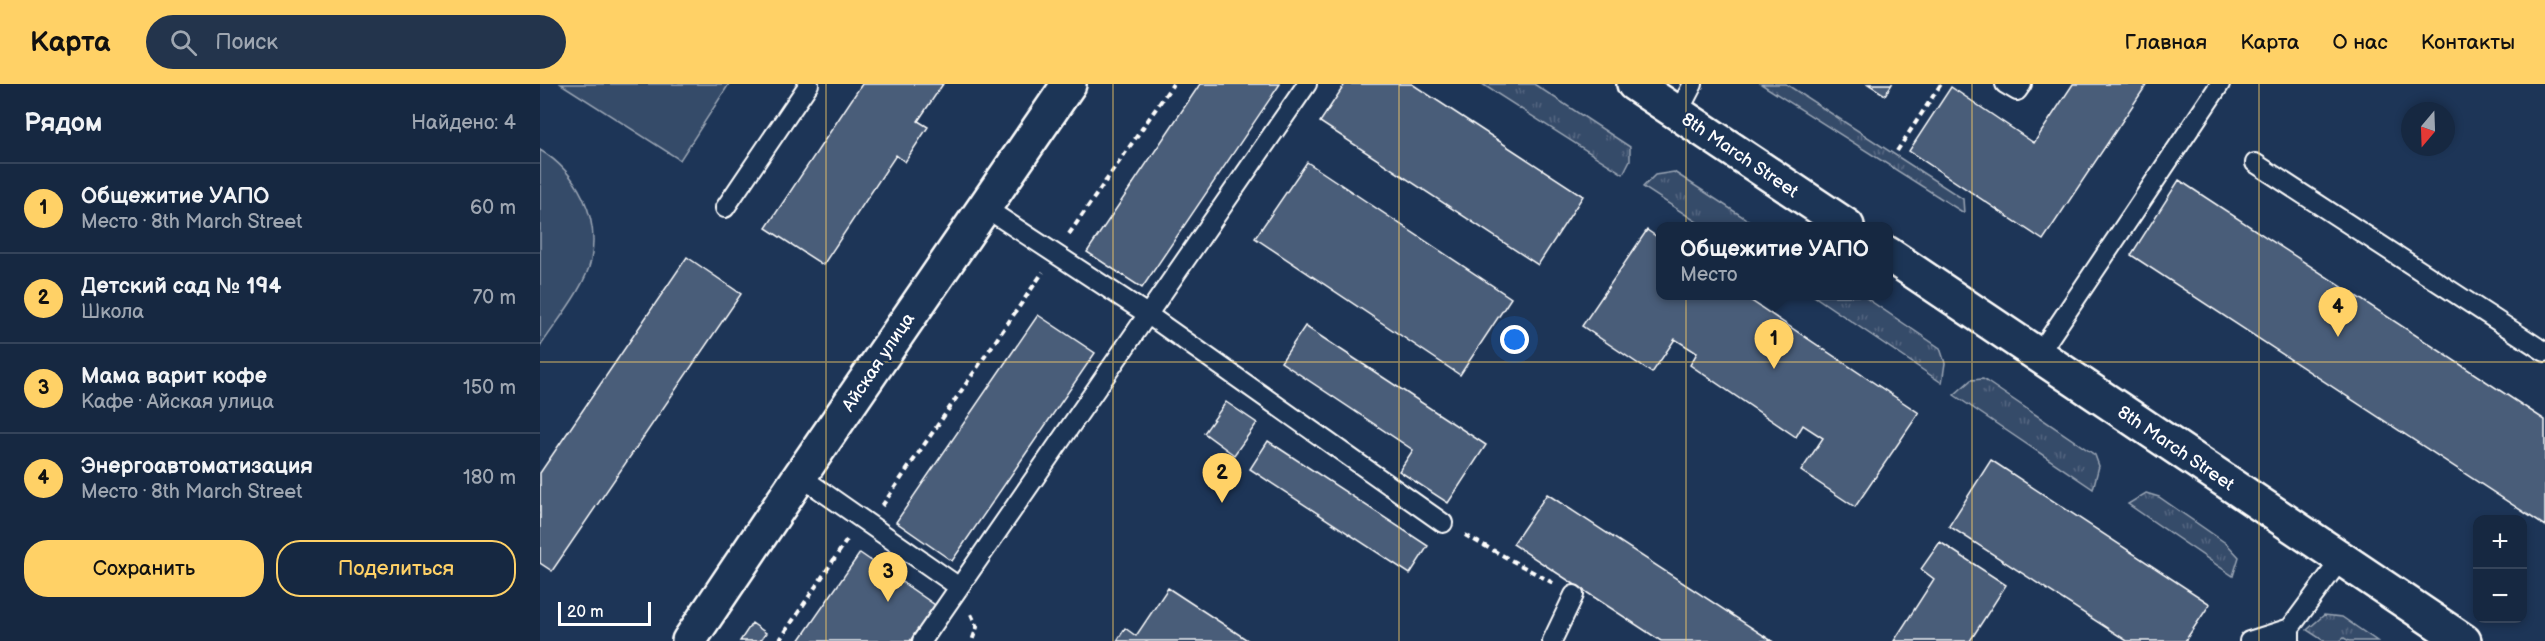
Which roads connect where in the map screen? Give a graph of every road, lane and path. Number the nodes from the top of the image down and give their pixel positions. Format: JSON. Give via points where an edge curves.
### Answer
{"nodes":[{"id":1,"x":809,"y":84,"type":"edge"},
{"id":2,"x":1069,"y":84,"type":"edge"},
{"id":3,"x":1173,"y":84,"type":"edge"},
{"id":4,"x":1307,"y":84,"type":"edge"},
{"id":5,"x":1634,"y":84,"type":"edge"},
{"id":6,"x":1693,"y":84,"type":"edge"},
{"id":7,"x":1941,"y":84,"type":"edge"},
{"id":8,"x":2005,"y":84,"type":"edge"},
{"id":9,"x":2022,"y":84,"type":"edge"},
{"id":10,"x":2220,"y":84,"type":"edge"},
{"id":11,"x":1678,"y":113,"type":"junction"},
{"id":12,"x":1897,"y":151,"type":"dead end"},
{"id":13,"x":2255,"y":163,"type":"dead end"},
{"id":14,"x":984,"y":207,"type":"junction"},
{"id":15,"x":725,"y":208,"type":"dead end"},
{"id":16,"x":1841,"y":222,"type":"edge"},
{"id":17,"x":1055,"y":254,"type":"junction"},
{"id":18,"x":1893,"y":257,"type":"edge"},
{"id":19,"x":1147,"y":314,"type":"junction"},
{"id":20,"x":2545,"y":352,"type":"edge"},
{"id":21,"x":2038,"y":355,"type":"junction"},
{"id":22,"x":800,"y":476,"type":"junction"},
{"id":23,"x":862,"y":519,"type":"junction"},
{"id":24,"x":1443,"y":523,"type":"joint"},
{"id":25,"x":2341,"y":559,"type":"junction"},
{"id":26,"x":959,"y":587,"type":"junction"},
{"id":27,"x":1574,"y":595,"type":"joint"},
{"id":28,"x":2290,"y":634,"type":"edge"},
{"id":29,"x":689,"y":641,"type":"edge"},
{"id":30,"x":779,"y":641,"type":"edge"},
{"id":31,"x":922,"y":641,"type":"edge"},
{"id":32,"x":1552,"y":641,"type":"edge"},
{"id":33,"x":2249,"y":641,"type":"edge"},
{"id":34,"x":2464,"y":641,"type":"edge"}],
"edges":[{"from":1,"to":15,"type":"lane"},
{"from":2,"to":14,"type":"main road","name":"Айская улица"},
{"from":3,"to":17,"type":"path"},
{"from":4,"to":19,"type":"lane"},
{"from":5,"to":11,"type":"main road","name":"8th March Street"},
{"from":6,"to":11,"type":"lane"},
{"from":7,"to":12,"type":"path"},
{"from":8,"to":9,"type":"lane","via":[[2017,91]]},
{"from":10,"to":21,"type":"lane"},
{"from":11,"to":16,"type":"main road","name":"8th March Street"},
{"from":13,"to":20,"type":"lane"},
{"from":14,"to":17,"type":"lane"},
{"from":14,"to":22,"type":"main road","name":"Айская улица"},
{"from":17,"to":19,"type":"lane"},
{"from":17,"to":23,"type":"path","via":[[881,506]]},
{"from":18,"to":21,"type":"main road","name":"8th March Street"},
{"from":19,"to":24,"type":"lane"},
{"from":19,"to":26,"type":"lane"},
{"from":21,"to":25,"type":"main road","name":"8th March Street"},
{"from":22,"to":23,"type":"lane"},
{"from":22,"to":29,"type":"main road","name":"Айская улица"},
{"from":23,"to":26,"type":"lane"},
{"from":23,"to":30,"type":"path"},
{"from":24,"to":27,"type":"path"},
{"from":25,"to":28,"type":"lane"},
{"from":25,"to":34,"type":"main road","name":"8th March Street"},
{"from":26,"to":31,"type":"lane"},
{"from":27,"to":32,"type":"lane"},
{"from":28,"to":33,"type":"lane"}]}
